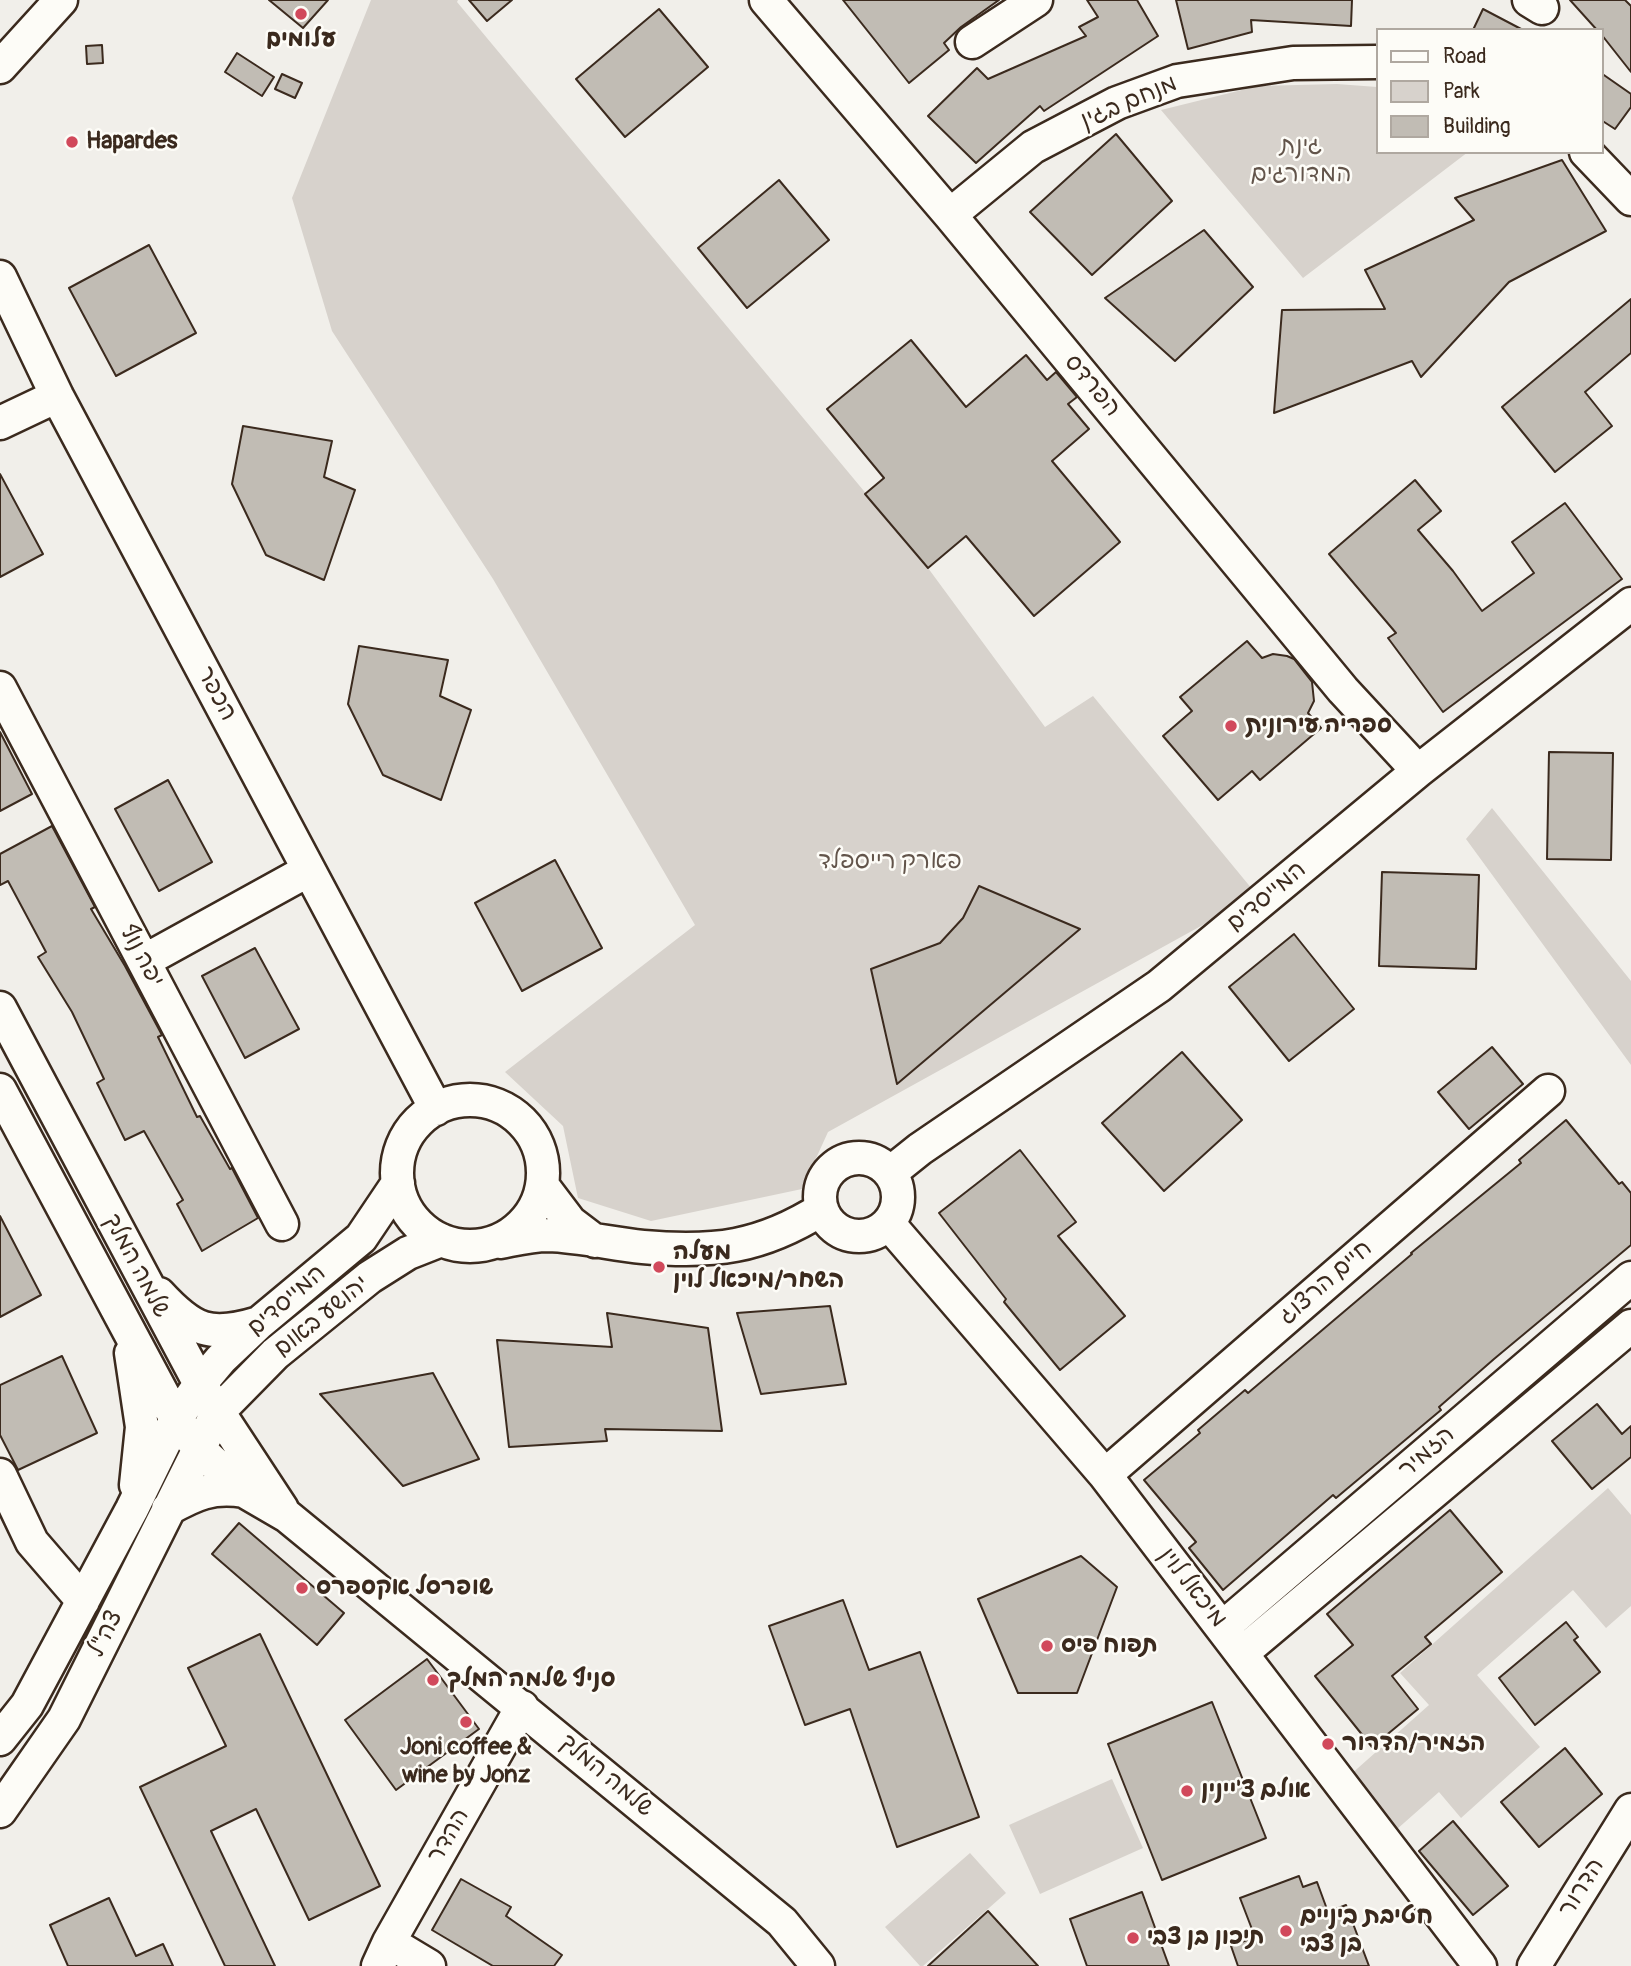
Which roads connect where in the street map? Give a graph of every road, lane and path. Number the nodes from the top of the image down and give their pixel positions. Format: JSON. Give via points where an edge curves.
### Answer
{"nodes":[{"id":1,"x":61,"y":0,"type":"edge"},
{"id":2,"x":766,"y":0,"type":"edge"},
{"id":3,"x":1036,"y":0,"type":"edge"},
{"id":4,"x":972,"y":42,"type":"dead end"},
{"id":5,"x":1376,"y":62,"type":"edge"},
{"id":6,"x":3,"y":67,"type":"edge"},
{"id":7,"x":1588,"y":154,"type":"edge"},
{"id":8,"x":1631,"y":199,"type":"edge"},
{"id":9,"x":950,"y":215,"type":"junction"},
{"id":10,"x":0,"y":277,"type":"edge"},
{"id":11,"x":57,"y":396,"type":"junction"},
{"id":12,"x":0,"y":423,"type":"edge"},
{"id":13,"x":1631,"y":604,"type":"edge"},
{"id":14,"x":0,"y":688,"type":"edge"},
{"id":15,"x":1418,"y":771,"type":"junction"},
{"id":16,"x":309,"y":870,"type":"junction"},
{"id":17,"x":144,"y":961,"type":"junction"},
{"id":18,"x":0,"y":1008,"type":"edge"},
{"id":19,"x":0,"y":1090,"type":"edge"},
{"id":20,"x":1548,"y":1091,"type":"dead end"},
{"id":21,"x":436,"y":1109,"type":"junction"},
{"id":22,"x":890,"y":1173,"type":"junction"},
{"id":23,"x":398,"y":1183,"type":"junction"},
{"id":24,"x":542,"y":1185,"type":"junction"},
{"id":25,"x":822,"y":1209,"type":"junction"},
{"id":26,"x":888,"y":1223,"type":"junction"},
{"id":27,"x":282,"y":1224,"type":"dead end"},
{"id":28,"x":441,"y":1240,"type":"junction"},
{"id":29,"x":595,"y":1241,"type":"junction"},
{"id":30,"x":483,"y":1245,"type":"junction"},
{"id":31,"x":139,"y":1272,"type":"junction"},
{"id":32,"x":1631,"y":1278,"type":"edge"},
{"id":33,"x":121,"y":1318,"type":"junction"},
{"id":34,"x":259,"y":1323,"type":"junction"},
{"id":35,"x":1631,"y":1326,"type":"edge"},
{"id":36,"x":200,"y":1384,"type":"junction"},
{"id":37,"x":217,"y":1413,"type":"junction"},
{"id":38,"x":176,"y":1419,"type":"junction"},
{"id":39,"x":199,"y":1450,"type":"junction"},
{"id":40,"x":0,"y":1475,"type":"edge"},
{"id":41,"x":1105,"y":1475,"type":"junction"},
{"id":42,"x":244,"y":1491,"type":"junction"},
{"id":43,"x":132,"y":1509,"type":"junction"},
{"id":44,"x":168,"y":1509,"type":"junction"},
{"id":45,"x":287,"y":1516,"type":"junction"},
{"id":46,"x":83,"y":1601,"type":"junction"},
{"id":47,"x":1222,"y":1628,"type":"junction"},
{"id":48,"x":1242,"y":1653,"type":"junction"},
{"id":49,"x":522,"y":1707,"type":"junction"},
{"id":50,"x":0,"y":1739,"type":"edge"},
{"id":51,"x":1631,"y":1810,"type":"edge"},
{"id":52,"x":0,"y":1811,"type":"edge"},
{"id":53,"x":384,"y":1954,"type":"edge"},
{"id":54,"x":429,"y":1966,"type":"edge"},
{"id":55,"x":818,"y":1966,"type":"edge"},
{"id":56,"x":1480,"y":1966,"type":"edge"},
{"id":57,"x":1534,"y":1966,"type":"edge"}],
"edges":[{"from":1,"to":6,"type":"street"},
{"from":2,"to":9,"type":"street","name":"הפרדס"},
{"from":3,"to":4,"type":"street"},
{"from":5,"to":9,"type":"street","name":"מנחם בגין","via":[[1293,63],[1177,81],[1117,103],[1033,147]]},
{"from":7,"to":8,"type":"street"},
{"from":9,"to":15,"type":"street","name":"הפרדס","via":[[1343,690]]},
{"from":10,"to":11,"type":"street","name":"הכפר"},
{"from":11,"to":12,"type":"street"},
{"from":11,"to":16,"type":"street","name":"הכפר"},
{"from":13,"to":15,"type":"street","name":"המייסדים"},
{"from":14,"to":17,"type":"street","name":"יפה נוף"},
{"from":15,"to":22,"type":"street","name":"המייסדים","via":[[1159,986]]},
{"from":16,"to":17,"type":"street"},
{"from":16,"to":21,"type":"street","name":"הכפר"},
{"from":17,"to":27,"type":"street","name":"יפה נוף"},
{"from":18,"to":31,"type":"street","name":"שלמה המלך"},
{"from":19,"to":33,"type":"street","name":"שלמה המלך"},
{"from":20,"to":41,"type":"street","name":"חיים הרצוג"},
{"from":21,"to":23,"type":"street","via":[[405,1140]]},
{"from":21,"to":24,"type":"street","via":[[468,1100],[514,1115],[527,1126],[538,1147]]},
{"from":22,"to":25,"type":"street","via":[[870,1159],[846,1159],[835,1165],[821,1185]]},
{"from":22,"to":26,"type":"street","via":[[898,1198]]},
{"from":23,"to":28,"type":"street","via":[[408,1211]]},
{"from":23,"to":34,"type":"street","name":"המייסדים","via":[[361,1238]]},
{"from":24,"to":29,"type":"street","via":[[570,1222]]},
{"from":24,"to":30,"type":"street","via":[[528,1218],[516,1231]]},
{"from":25,"to":26,"type":"street","via":[[828,1221],[851,1236],[864,1236]]},
{"from":25,"to":29,"type":"street","via":[[769,1238],[734,1247],[645,1247]]},
{"from":26,"to":41,"type":"street","name":"מיכאל לוין"},
{"from":28,"to":30,"type":"street"},
{"from":28,"to":37,"type":"street","name":"יהושע באום","via":[[408,1253],[370,1277],[275,1354]]},
{"from":29,"to":30,"type":"street","via":[[550,1235]]},
{"from":31,"to":34,"type":"street","via":[[182,1316],[203,1329],[223,1332]]},
{"from":31,"to":36,"type":"street","name":"שלמה המלך"},
{"from":32,"to":47,"type":"street","name":"הזמיר"},
{"from":33,"to":38,"type":"street","name":"שלמה המלך"},
{"from":33,"to":43,"type":"street","via":[[134,1361],[142,1427]]},
{"from":34,"to":36,"type":"street","name":"המייסדים"},
{"from":35,"to":48,"type":"street","name":"הזמיר"},
{"from":36,"to":37,"type":"street","name":"שלמה המלך"},
{"from":36,"to":38,"type":"street","name":"המייסדים"},
{"from":37,"to":39,"type":"street"},
{"from":37,"to":45,"type":"street","name":"שלמה המלך"},
{"from":38,"to":39,"type":"street","name":"שלמה המלך"},
{"from":38,"to":43,"type":"street","name":"צה\"ל"},
{"from":39,"to":42,"type":"street","name":"שלמה המלך"},
{"from":39,"to":44,"type":"street","name":"צה\"ל"},
{"from":40,"to":46,"type":"street","via":[[32,1542]]},
{"from":41,"to":47,"type":"street","name":"מיכאל לוין"},
{"from":42,"to":44,"type":"street","via":[[215,1489]]},
{"from":42,"to":45,"type":"street","name":"שלמה המלך"},
{"from":43,"to":46,"type":"street","name":"צה\"ל"},
{"from":44,"to":52,"type":"street","name":"צה\"ל","via":[[64,1719]]},
{"from":45,"to":49,"type":"street","name":"שלמה המלך"},
{"from":46,"to":50,"type":"street","name":"צה\"ל","via":[[27,1705]]},
{"from":47,"to":48,"type":"street","name":"מיכאל לוין"},
{"from":48,"to":56,"type":"street","name":"מיכאל לוין"},
{"from":49,"to":53,"type":"street","name":"ההדר"},
{"from":49,"to":55,"type":"street","name":"שלמה המלך","via":[[782,1922]]},
{"from":51,"to":57,"type":"street","name":"הדרור"},
{"from":53,"to":54,"type":"street"}]}
